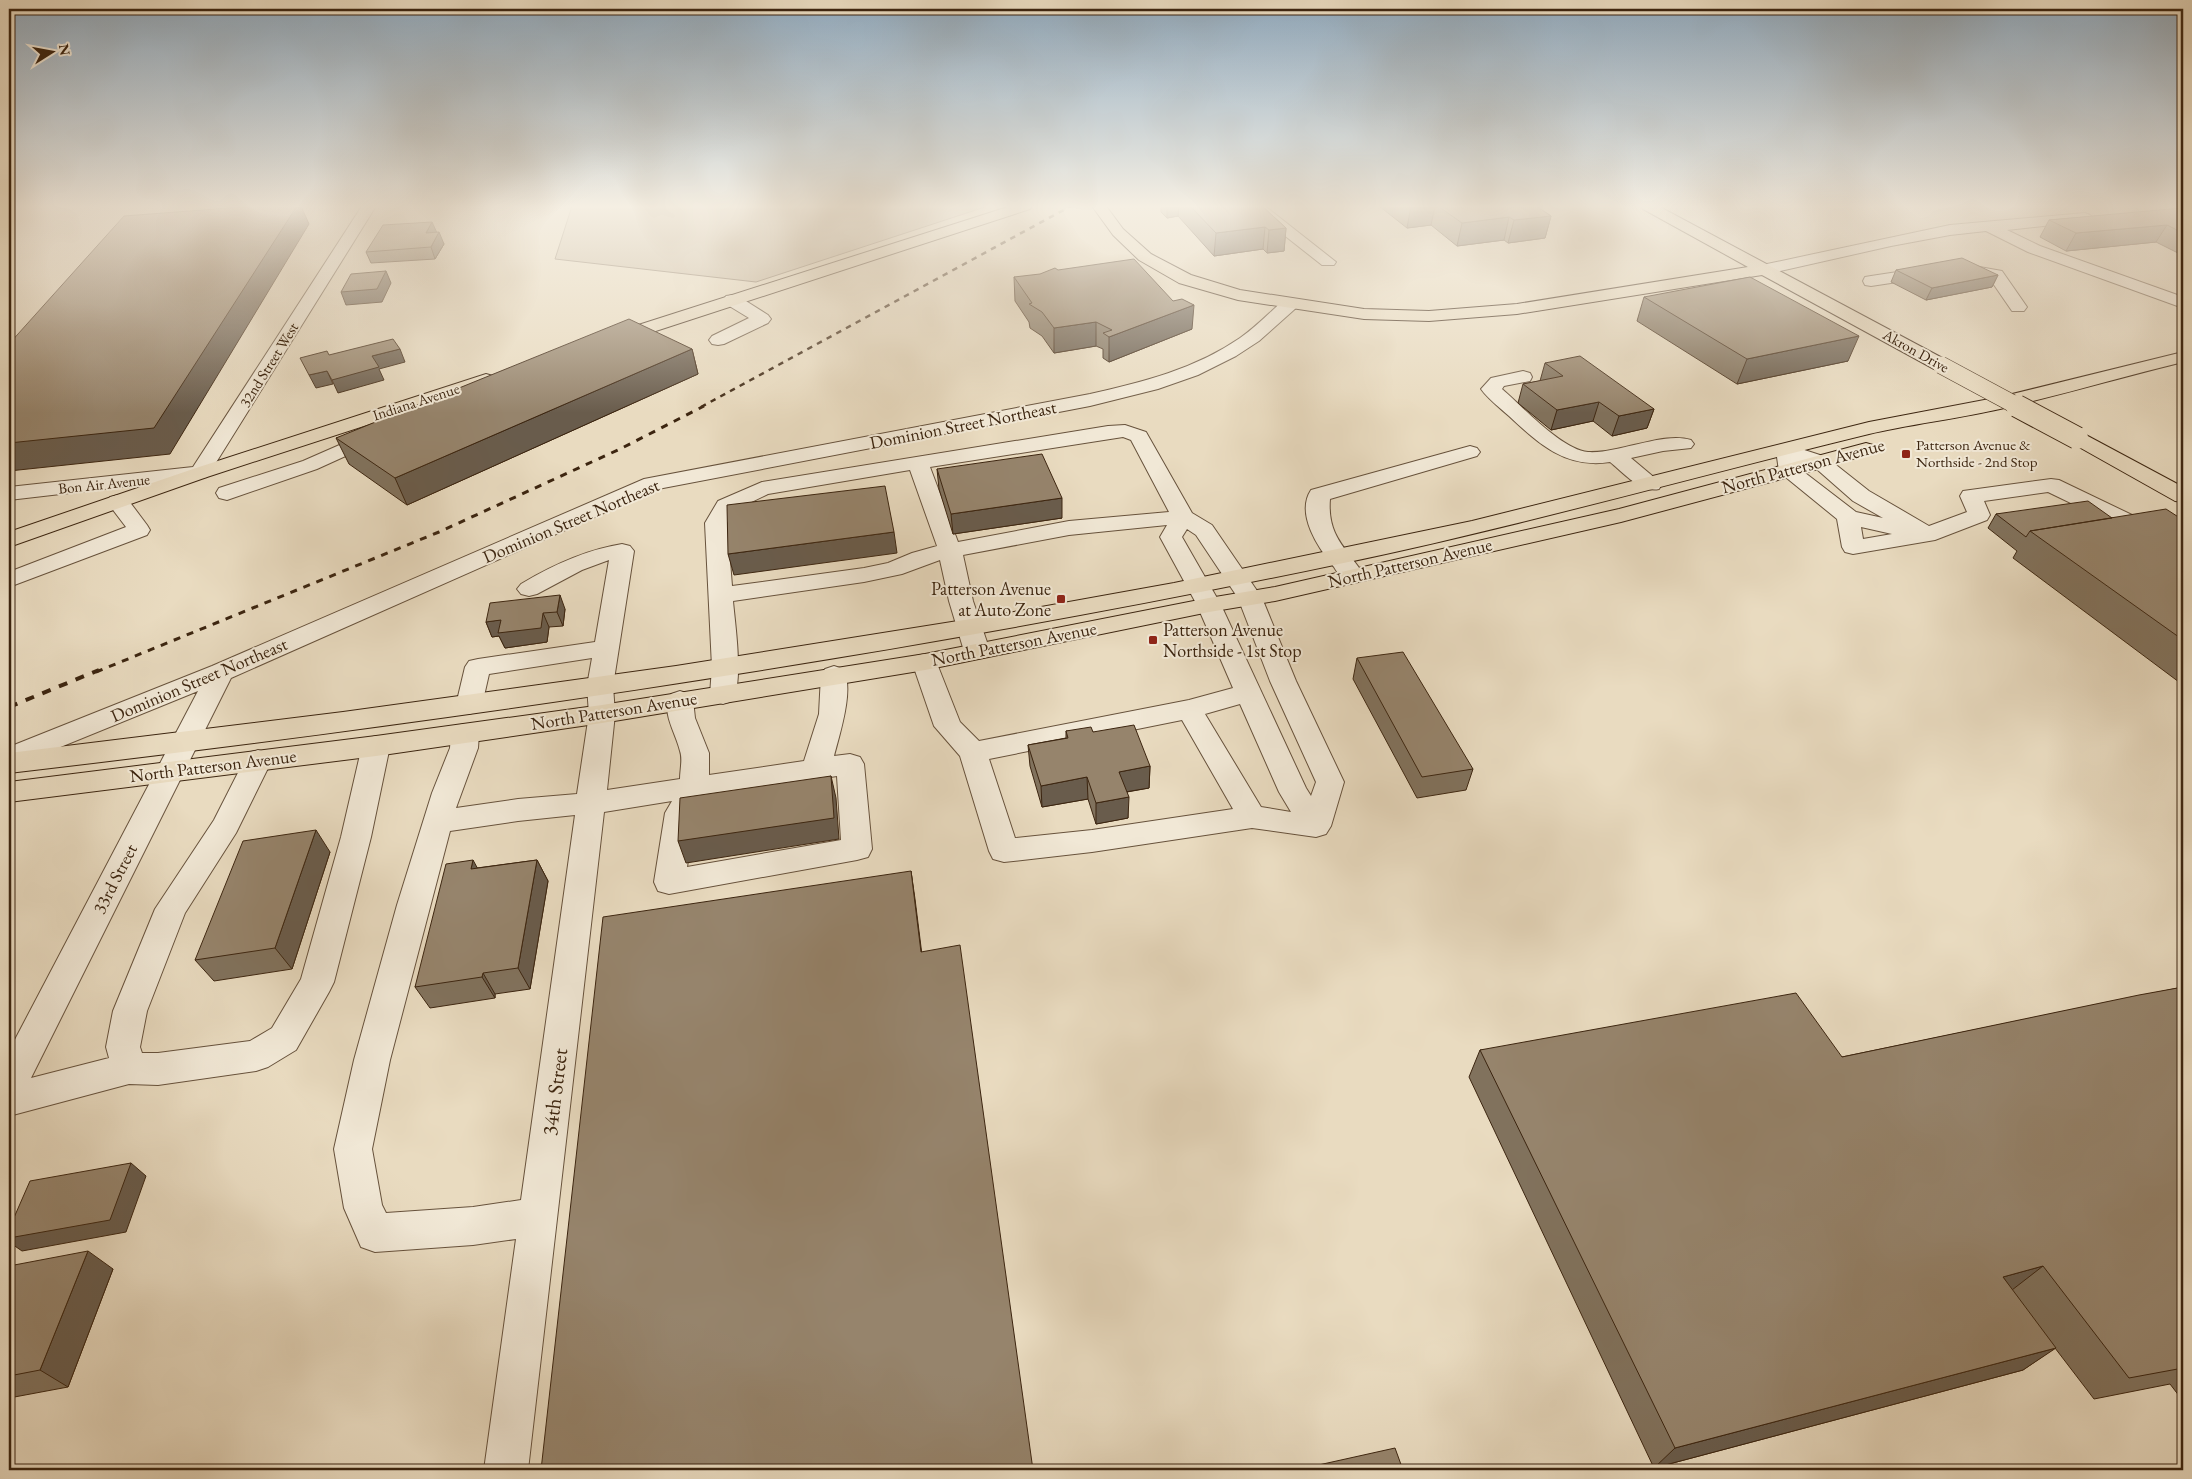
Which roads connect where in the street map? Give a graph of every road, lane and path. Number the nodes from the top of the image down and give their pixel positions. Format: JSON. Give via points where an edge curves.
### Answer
{"nodes":[{"id":1,"x":325,"y":275,"type":"edge"},
{"id":2,"x":810,"y":275,"type":"edge"},
{"id":3,"x":1178,"y":275,"type":"edge"},
{"id":4,"x":1206,"y":275,"type":"edge"},
{"id":5,"x":1735,"y":275,"type":"edge"},
{"id":6,"x":1776,"y":275,"type":"edge"},
{"id":7,"x":1914,"y":275,"type":"edge"},
{"id":8,"x":1996,"y":275,"type":"edge"},
{"id":9,"x":2106,"y":275,"type":"edge"},
{"id":10,"x":1871,"y":281,"type":"dead end"},
{"id":11,"x":732,"y":300,"type":"junction"},
{"id":12,"x":2183,"y":303,"type":"edge"},
{"id":13,"x":1290,"y":304,"type":"junction"},
{"id":14,"x":2018,"y":307,"type":"dead end"},
{"id":15,"x":718,"y":340,"type":"dead end"},
{"id":16,"x":600,"y":343,"type":"edge"},
{"id":17,"x":2183,"y":357,"type":"edge"},
{"id":18,"x":497,"y":376,"type":"edge"},
{"id":19,"x":1523,"y":377,"type":"dead end"},
{"id":20,"x":1999,"y":403,"type":"junction"},
{"id":21,"x":364,"y":419,"type":"junction"},
{"id":22,"x":1684,"y":444,"type":"dead end"},
{"id":23,"x":1470,"y":452,"type":"dead end"},
{"id":24,"x":1614,"y":455,"type":"junction"},
{"id":25,"x":1788,"y":460,"type":"junction"},
{"id":26,"x":1819,"y":461,"type":"junction"},
{"id":27,"x":918,"y":462,"type":"junction"},
{"id":28,"x":200,"y":473,"type":"junction"},
{"id":29,"x":1652,"y":484,"type":"junction"},
{"id":30,"x":227,"y":493,"type":"dead end"},
{"id":31,"x":9,"y":494,"type":"edge"},
{"id":32,"x":2183,"y":496,"type":"edge"},
{"id":33,"x":118,"y":502,"type":"junction"},
{"id":34,"x":1183,"y":517,"type":"junction"},
{"id":35,"x":1848,"y":517,"type":"junction"},
{"id":36,"x":1927,"y":535,"type":"junction"},
{"id":37,"x":9,"y":540,"type":"edge"},
{"id":38,"x":950,"y":550,"type":"junction"},
{"id":39,"x":2183,"y":552,"type":"edge"},
{"id":40,"x":1338,"y":557,"type":"junction"},
{"id":41,"x":1354,"y":576,"type":"junction"},
{"id":42,"x":9,"y":580,"type":"edge"},
{"id":43,"x":1243,"y":588,"type":"junction"},
{"id":44,"x":529,"y":589,"type":"dead end"},
{"id":45,"x":720,"y":595,"type":"junction"},
{"id":46,"x":1203,"y":595,"type":"junction"},
{"id":47,"x":970,"y":628,"type":"junction"},
{"id":48,"x":606,"y":648,"type":"junction"},
{"id":49,"x":977,"y":652,"type":"junction"},
{"id":50,"x":925,"y":662,"type":"junction"},
{"id":51,"x":725,"y":668,"type":"junction"},
{"id":52,"x":221,"y":672,"type":"junction"},
{"id":53,"x":834,"y":675,"type":"junction"},
{"id":54,"x":1248,"y":693,"type":"junction"},
{"id":55,"x":723,"y":695,"type":"junction"},
{"id":56,"x":601,"y":700,"type":"junction"},
{"id":57,"x":680,"y":700,"type":"junction"},
{"id":58,"x":469,"y":705,"type":"junction"},
{"id":59,"x":1190,"y":708,"type":"junction"},
{"id":60,"x":466,"y":733,"type":"junction"},
{"id":61,"x":185,"y":742,"type":"junction"},
{"id":62,"x":376,"y":746,"type":"junction"},
{"id":63,"x":973,"y":752,"type":"junction"},
{"id":64,"x":9,"y":758,"type":"edge"},
{"id":65,"x":258,"y":760,"type":"junction"},
{"id":66,"x":9,"y":763,"type":"edge"},
{"id":67,"x":816,"y":769,"type":"junction"},
{"id":68,"x":171,"y":771,"type":"junction"},
{"id":69,"x":694,"y":787,"type":"junction"},
{"id":70,"x":9,"y":792,"type":"edge"},
{"id":71,"x":591,"y":803,"type":"junction"},
{"id":72,"x":1252,"y":818,"type":"junction"},
{"id":73,"x":438,"y":822,"type":"junction"},
{"id":74,"x":1316,"y":826,"type":"junction"},
{"id":75,"x":129,"y":1068,"type":"junction"},
{"id":76,"x":9,"y":1086,"type":"edge"},
{"id":77,"x":9,"y":1100,"type":"edge"},
{"id":78,"x":540,"y":1216,"type":"junction"},
{"id":79,"x":506,"y":1470,"type":"edge"}],
"edges":[{"from":1,"to":28,"type":"street","name":"32nd Street West"},
{"from":2,"to":11,"type":"main road"},
{"from":3,"to":13,"type":"main road","via":[[1238,295]]},
{"from":4,"to":13,"type":"main road"},
{"from":5,"to":13,"type":"main road","via":[[1483,313],[1392,316]]},
{"from":6,"to":32,"type":"main road","name":"Akron Drive","bridge":true},
{"from":7,"to":10,"type":"street"},
{"from":8,"to":14,"type":"street"},
{"from":9,"to":12,"type":"street"},
{"from":11,"to":15,"type":"street","via":[[762,319]]},
{"from":11,"to":16,"type":"main road"},
{"from":13,"to":52,"type":"street","name":"Dominion Street Northeast","via":[[1246,342],[1206,364],[1148,387],[652,484]]},
{"from":17,"to":20,"type":"main road","name":"North Patterson Avenue"},
{"from":18,"to":21,"type":"main road","name":"Indiana Avenue"},
{"from":19,"to":24,"type":"street","via":[[1498,382],[1491,389],[1555,445],[1571,454],[1587,458]]},
{"from":20,"to":25,"type":"main road","name":"North Patterson Avenue","via":[[1877,426]]},
{"from":20,"to":26,"type":"main road","name":"North Patterson Avenue","via":[[1898,440]]},
{"from":21,"to":28,"type":"main road","name":"Indiana Avenue"},
{"from":21,"to":30,"type":"street","via":[[379,434],[310,465]]},
{"from":22,"to":24,"type":"street"},
{"from":23,"to":40,"type":"street","via":[[1319,495],[1316,512],[1323,539]]},
{"from":24,"to":29,"type":"street"},
{"from":25,"to":26,"type":"main road","name":"North Patterson Avenue"},
{"from":25,"to":29,"type":"main road","name":"North Patterson Avenue"},
{"from":25,"to":35,"type":"street"},
{"from":25,"to":41,"type":"main road","name":"North Patterson Avenue","via":[[1621,515]]},
{"from":26,"to":36,"type":"street","via":[[1861,496]]},
{"from":27,"to":34,"type":"street","via":[[1125,431],[1139,436]]},
{"from":27,"to":38,"type":"street"},
{"from":27,"to":45,"type":"street","via":[[762,488],[726,506],[716,523]]},
{"from":28,"to":31,"type":"street","name":"Bon Air Avenue"},
{"from":28,"to":33,"type":"main road","name":"Indiana Avenue"},
{"from":29,"to":40,"type":"main road","name":"North Patterson Avenue"},
{"from":33,"to":37,"type":"main road","name":"Indiana Avenue"},
{"from":33,"to":42,"type":"street","via":[[139,530]]},
{"from":34,"to":38,"type":"street","via":[[1069,528]]},
{"from":34,"to":43,"type":"street","via":[[1204,530]]},
{"from":34,"to":46,"type":"street","via":[[1171,538]]},
{"from":35,"to":36,"type":"street"},
{"from":35,"to":36,"type":"street","via":[[1853,547]]},
{"from":36,"to":39,"type":"street","via":[[1979,515],[1971,496],[2051,485],[2147,530]]},
{"from":38,"to":45,"type":"street","via":[[894,569],[864,575]]},
{"from":38,"to":47,"type":"street"},
{"from":40,"to":41,"type":"street"},
{"from":40,"to":43,"type":"main road","name":"North Patterson Avenue"},
{"from":41,"to":43,"type":"main road","name":"North Patterson Avenue"},
{"from":43,"to":46,"type":"main road","name":"North Patterson Avenue"},
{"from":43,"to":74,"type":"street","via":[[1330,782]]},
{"from":44,"to":48,"type":"street","name":"34th Street","via":[[587,559],[622,551]]},
{"from":45,"to":51,"type":"street"},
{"from":46,"to":47,"type":"main road","name":"North Patterson Avenue"},
{"from":46,"to":49,"type":"main road","name":"North Patterson Avenue"},
{"from":46,"to":54,"type":"street"},
{"from":47,"to":49,"type":"street"},
{"from":47,"to":51,"type":"main road","name":"North Patterson Avenue"},
{"from":48,"to":56,"type":"street","name":"34th Street"},
{"from":48,"to":58,"type":"street","via":[[478,667]]},
{"from":49,"to":50,"type":"main road","name":"North Patterson Avenue"},
{"from":50,"to":53,"type":"main road","name":"North Patterson Avenue"},
{"from":50,"to":63,"type":"street","via":[[948,726]]},
{"from":51,"to":55,"type":"street"},
{"from":51,"to":56,"type":"main road","name":"North Patterson Avenue"},
{"from":52,"to":61,"type":"street","name":"33rd Street"},
{"from":52,"to":64,"type":"street","name":"Dominion Street Northeast"},
{"from":53,"to":55,"type":"main road","name":"North Patterson Avenue"},
{"from":53,"to":67,"type":"street","via":[[832,714]]},
{"from":54,"to":59,"type":"street"},
{"from":54,"to":74,"type":"street","via":[[1293,792]]},
{"from":55,"to":57,"type":"main road","name":"North Patterson Avenue"},
{"from":56,"to":57,"type":"main road","name":"North Patterson Avenue"},
{"from":56,"to":58,"type":"main road","name":"North Patterson Avenue"},
{"from":56,"to":60,"type":"main road","name":"North Patterson Avenue"},
{"from":56,"to":71,"type":"street","name":"34th Street"},
{"from":57,"to":69,"type":"street","via":[[682,718],[696,753]]},
{"from":58,"to":61,"type":"main road","name":"North Patterson Avenue"},
{"from":59,"to":63,"type":"street"},
{"from":59,"to":72,"type":"street"},
{"from":60,"to":62,"type":"main road","name":"North Patterson Avenue"},
{"from":60,"to":73,"type":"street","via":[[464,748]]},
{"from":61,"to":66,"type":"main road","name":"North Patterson Avenue"},
{"from":61,"to":68,"type":"street","name":"33rd Street"},
{"from":62,"to":65,"type":"main road","name":"North Patterson Avenue"},
{"from":62,"to":75,"type":"street","via":[[356,837],[317,982],[284,1039],[256,1056],[158,1069]]},
{"from":63,"to":72,"type":"street","via":[[1004,851]]},
{"from":65,"to":68,"type":"main road","name":"North Patterson Avenue"},
{"from":65,"to":75,"type":"street","via":[[226,825],[171,909],[130,1011],[123,1047]]},
{"from":67,"to":69,"type":"street"},
{"from":67,"to":69,"type":"street","via":[[850,764],[857,849],[669,882],[680,813]]},
{"from":68,"to":70,"type":"main road","name":"North Patterson Avenue"},
{"from":68,"to":76,"type":"street","name":"33rd Street"},
{"from":69,"to":71,"type":"street"},
{"from":71,"to":73,"type":"street"},
{"from":71,"to":78,"type":"street","name":"34th Street"},
{"from":72,"to":74,"type":"street"},
{"from":73,"to":78,"type":"street","via":[[372,1060],[353,1149],[363,1208],[375,1233],[473,1226]]},
{"from":75,"to":77,"type":"street"},
{"from":78,"to":79,"type":"street","name":"34th Street"}]}
